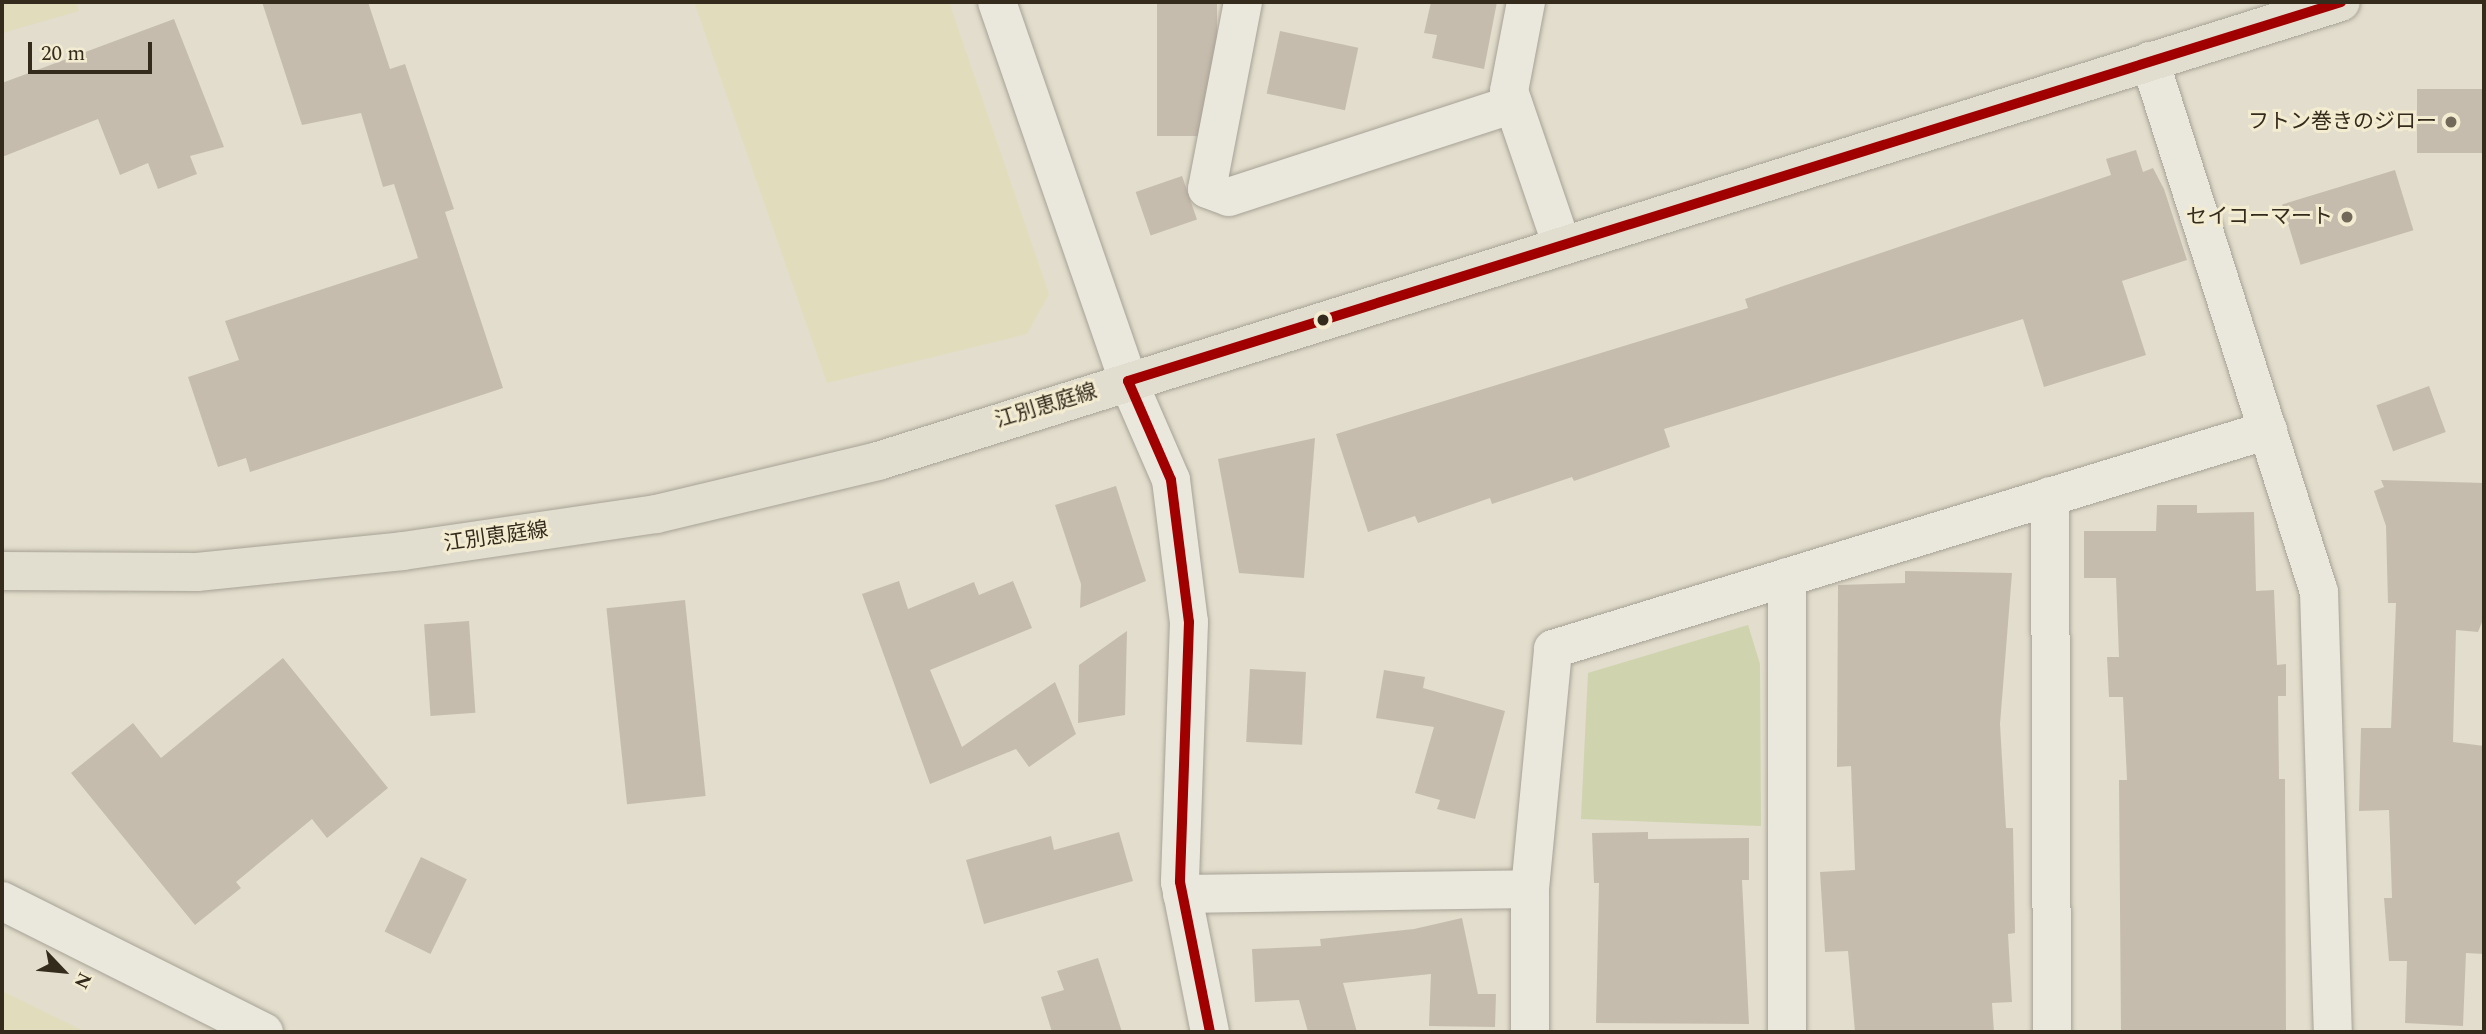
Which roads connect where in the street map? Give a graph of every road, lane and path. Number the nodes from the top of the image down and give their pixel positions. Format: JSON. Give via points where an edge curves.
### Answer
{"nodes":[{"id":1,"x":997,"y":2,"type":"edge"},
{"id":2,"x":1243,"y":2,"type":"edge"},
{"id":3,"x":1526,"y":2,"type":"edge"},
{"id":4,"x":2341,"y":2,"type":"edge"},
{"id":5,"x":2150,"y":61,"type":"junction"},
{"id":6,"x":1513,"y":104,"type":"junction"},
{"id":7,"x":1562,"y":246,"type":"junction"},
{"id":8,"x":1128,"y":381,"type":"junction"},
{"id":9,"x":2268,"y":430,"type":"junction"},
{"id":10,"x":2050,"y":496,"type":"junction"},
{"id":11,"x":2,"y":571,"type":"edge"},
{"id":12,"x":1787,"y":577,"type":"junction"},
{"id":13,"x":1530,"y":889,"type":"junction"},
{"id":14,"x":1182,"y":894,"type":"junction"},
{"id":15,"x":2,"y":901,"type":"edge"},
{"id":16,"x":264,"y":1032,"type":"edge"},
{"id":17,"x":1210,"y":1032,"type":"edge"},
{"id":18,"x":1530,"y":1032,"type":"edge"},
{"id":19,"x":1787,"y":1032,"type":"edge"},
{"id":20,"x":2052,"y":1032,"type":"edge"},
{"id":21,"x":2333,"y":1032,"type":"edge"}],
"edges":[{"from":1,"to":8,"type":"street"},
{"from":2,"to":6,"type":"street","via":[[1207,189],[1229,197]]},
{"from":3,"to":6,"type":"street","via":[[1509,91]]},
{"from":4,"to":5,"type":"main road","name":"江別恵庭線"},
{"from":5,"to":7,"type":"main road","name":"江別恵庭線"},
{"from":5,"to":9,"type":"street"},
{"from":6,"to":7,"type":"street"},
{"from":7,"to":8,"type":"main road","name":"江別恵庭線"},
{"from":8,"to":11,"type":"main road","name":"江別恵庭線","via":[[878,461],[656,514],[403,551],[197,572]]},
{"from":8,"to":14,"type":"street","via":[[1171,480],[1189,622]]},
{"from":9,"to":10,"type":"street"},
{"from":9,"to":21,"type":"street","via":[[2319,592]]},
{"from":10,"to":12,"type":"street"},
{"from":10,"to":20,"type":"street"},
{"from":12,"to":13,"type":"street","via":[[1553,649]]},
{"from":12,"to":19,"type":"street"},
{"from":13,"to":14,"type":"street"},
{"from":13,"to":18,"type":"street"},
{"from":14,"to":17,"type":"street"},
{"from":15,"to":16,"type":"street"}]}
